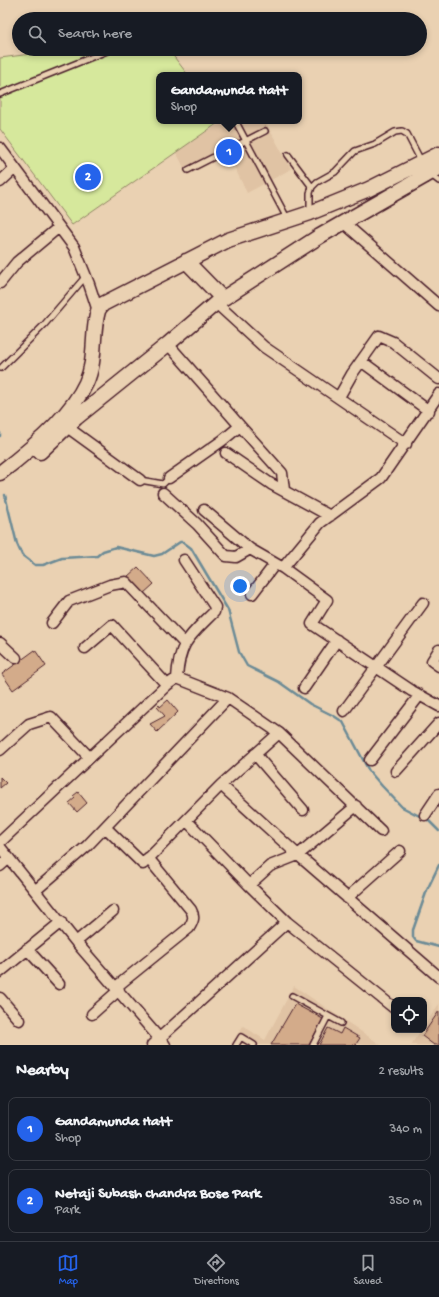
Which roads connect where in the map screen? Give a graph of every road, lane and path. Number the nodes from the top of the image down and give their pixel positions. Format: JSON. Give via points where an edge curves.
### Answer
{"nodes":[{"id":1,"x":95,"y":56,"type":"edge"},
{"id":2,"x":0,"y":94,"type":"edge"},
{"id":3,"x":237,"y":124,"type":"dead end"},
{"id":4,"x":265,"y":131,"type":"dead end"},
{"id":5,"x":247,"y":140,"type":"junction"},
{"id":6,"x":1,"y":151,"type":"edge"},
{"id":7,"x":439,"y":154,"type":"edge"},
{"id":8,"x":288,"y":155,"type":"dead end"},
{"id":9,"x":15,"y":168,"type":"junction"},
{"id":10,"x":188,"y":170,"type":"dead end"},
{"id":11,"x":432,"y":172,"type":"edge"},
{"id":12,"x":0,"y":182,"type":"edge"},
{"id":13,"x":312,"y":187,"type":"junction"},
{"id":14,"x":310,"y":213,"type":"junction"},
{"id":15,"x":288,"y":220,"type":"junction"},
{"id":16,"x":344,"y":223,"type":"junction"},
{"id":17,"x":59,"y":227,"type":"junction"},
{"id":18,"x":186,"y":261,"type":"junction"},
{"id":19,"x":86,"y":276,"type":"junction"},
{"id":20,"x":0,"y":282,"type":"edge"},
{"id":21,"x":219,"y":300,"type":"junction"},
{"id":22,"x":439,"y":306,"type":"edge"},
{"id":23,"x":98,"y":311,"type":"junction"},
{"id":24,"x":168,"y":344,"type":"junction"},
{"id":25,"x":361,"y":361,"type":"junction"},
{"id":26,"x":1,"y":368,"type":"edge"},
{"id":27,"x":439,"y":379,"type":"edge"},
{"id":28,"x":439,"y":394,"type":"edge"},
{"id":29,"x":338,"y":397,"type":"junction"},
{"id":30,"x":429,"y":411,"type":"junction"},
{"id":31,"x":240,"y":426,"type":"junction"},
{"id":32,"x":67,"y":427,"type":"junction"},
{"id":33,"x":406,"y":444,"type":"junction"},
{"id":34,"x":226,"y":453,"type":"dead end"},
{"id":35,"x":0,"y":473,"type":"edge"},
{"id":36,"x":169,"y":478,"type":"joint"},
{"id":37,"x":140,"y":480,"type":"joint"},
{"id":38,"x":0,"y":483,"type":"edge"},
{"id":39,"x":284,"y":490,"type":"junction"},
{"id":40,"x":163,"y":493,"type":"dead end"},
{"id":41,"x":204,"y":510,"type":"dead end"},
{"id":42,"x":330,"y":516,"type":"junction"},
{"id":43,"x":250,"y":549,"type":"junction"},
{"id":44,"x":184,"y":560,"type":"dead end"},
{"id":45,"x":279,"y":566,"type":"junction"},
{"id":46,"x":252,"y":594,"type":"dead end"},
{"id":47,"x":423,"y":603,"type":"dead end"},
{"id":48,"x":52,"y":623,"type":"dead end"},
{"id":49,"x":337,"y":640,"type":"junction"},
{"id":50,"x":0,"y":643,"type":"edge"},
{"id":51,"x":184,"y":643,"type":"junction"},
{"id":52,"x":84,"y":648,"type":"dead end"},
{"id":53,"x":439,"y":650,"type":"edge"},
{"id":54,"x":16,"y":658,"type":"dead end"},
{"id":55,"x":377,"y":666,"type":"junction"},
{"id":56,"x":439,"y":666,"type":"edge"},
{"id":57,"x":178,"y":678,"type":"junction"},
{"id":58,"x":167,"y":685,"type":"junction"},
{"id":59,"x":304,"y":688,"type":"dead end"},
{"id":60,"x":419,"y":696,"type":"junction"},
{"id":61,"x":228,"y":698,"type":"junction"},
{"id":62,"x":439,"y":706,"type":"edge"},
{"id":63,"x":344,"y":712,"type":"dead end"},
{"id":64,"x":439,"y":723,"type":"edge"},
{"id":65,"x":279,"y":733,"type":"junction"},
{"id":66,"x":0,"y":750,"type":"edge"},
{"id":67,"x":255,"y":754,"type":"junction"},
{"id":68,"x":89,"y":757,"type":"junction"},
{"id":69,"x":370,"y":760,"type":"dead end"},
{"id":70,"x":396,"y":771,"type":"dead end"},
{"id":71,"x":221,"y":785,"type":"junction"},
{"id":72,"x":439,"y":794,"type":"edge"},
{"id":73,"x":356,"y":806,"type":"junction"},
{"id":74,"x":303,"y":810,"type":"dead end"},
{"id":75,"x":425,"y":815,"type":"dead end"},
{"id":76,"x":187,"y":821,"type":"junction"},
{"id":77,"x":105,"y":827,"type":"junction"},
{"id":78,"x":381,"y":831,"type":"dead end"},
{"id":79,"x":0,"y":842,"type":"edge"},
{"id":80,"x":0,"y":847,"type":"edge"},
{"id":81,"x":400,"y":852,"type":"dead end"},
{"id":82,"x":298,"y":855,"type":"junction"},
{"id":83,"x":9,"y":858,"type":"junction"},
{"id":84,"x":148,"y":858,"type":"junction"},
{"id":85,"x":0,"y":866,"type":"edge"},
{"id":86,"x":249,"y":885,"type":"junction"},
{"id":87,"x":36,"y":890,"type":"junction"},
{"id":88,"x":347,"y":898,"type":"junction"},
{"id":89,"x":114,"y":910,"type":"dead end"},
{"id":90,"x":61,"y":922,"type":"junction"},
{"id":91,"x":287,"y":922,"type":"junction"},
{"id":92,"x":76,"y":942,"type":"junction"},
{"id":93,"x":27,"y":949,"type":"junction"},
{"id":94,"x":0,"y":972,"type":"edge"},
{"id":95,"x":439,"y":977,"type":"edge"},
{"id":96,"x":59,"y":984,"type":"dead end"},
{"id":97,"x":117,"y":989,"type":"junction"},
{"id":98,"x":292,"y":996,"type":"dead end"},
{"id":99,"x":0,"y":998,"type":"edge"},
{"id":100,"x":391,"y":1006,"type":"edge"},
{"id":101,"x":92,"y":1014,"type":"dead end"},
{"id":102,"x":328,"y":1016,"type":"junction"},
{"id":103,"x":19,"y":1020,"type":"dead end"},
{"id":104,"x":340,"y":1023,"type":"dead end"},
{"id":105,"x":159,"y":1043,"type":"edge"},
{"id":106,"x":236,"y":1045,"type":"edge"},
{"id":107,"x":254,"y":1045,"type":"edge"},
{"id":108,"x":313,"y":1045,"type":"edge"}],
"edges":[{"from":1,"to":2,"type":"lane"},
{"from":3,"to":5,"type":"lane"},
{"from":4,"to":5,"type":"lane"},
{"from":5,"to":10,"type":"lane"},
{"from":5,"to":15,"type":"lane"},
{"from":6,"to":9,"type":"street"},
{"from":7,"to":11,"type":"main road"},
{"from":8,"to":13,"type":"lane"},
{"from":9,"to":12,"type":"street"},
{"from":9,"to":17,"type":"street"},
{"from":11,"to":13,"type":"lane","via":[[407,134],[399,131],[356,152]]},
{"from":11,"to":14,"type":"main road","via":[[369,189]]},
{"from":11,"to":16,"type":"main road"},
{"from":13,"to":14,"type":"lane"},
{"from":14,"to":15,"type":"main road"},
{"from":15,"to":18,"type":"main road","via":[[228,240]]},
{"from":16,"to":21,"type":"main road"},
{"from":16,"to":22,"type":"street"},
{"from":17,"to":19,"type":"street","via":[[74,247]]},
{"from":17,"to":20,"type":"street","via":[[17,262]]},
{"from":18,"to":21,"type":"main road"},
{"from":18,"to":23,"type":"main road","via":[[110,300]]},
{"from":19,"to":23,"type":"street"},
{"from":19,"to":26,"type":"lane","via":[[44,325]]},
{"from":21,"to":24,"type":"main road"},
{"from":21,"to":29,"type":"street","via":[[264,347]]},
{"from":23,"to":35,"type":"main road","via":[[94,351],[86,385],[60,419],[29,451]]},
{"from":24,"to":31,"type":"street"},
{"from":24,"to":32,"type":"main road"},
{"from":25,"to":27,"type":"street","via":[[379,336],[393,342]]},
{"from":25,"to":29,"type":"street"},
{"from":25,"to":30,"type":"street"},
{"from":28,"to":30,"type":"street"},
{"from":29,"to":33,"type":"street"},
{"from":30,"to":33,"type":"street"},
{"from":31,"to":36,"type":"street"},
{"from":31,"to":39,"type":"street","via":[[282,472]]},
{"from":32,"to":37,"type":"street"},
{"from":32,"to":38,"type":"main road","via":[[35,457]]},
{"from":33,"to":42,"type":"street","via":[[381,478]]},
{"from":34,"to":39,"type":"street"},
{"from":36,"to":37,"type":"lane","via":[[163,484]]},
{"from":39,"to":42,"type":"street"},
{"from":40,"to":43,"type":"street","via":[[197,524],[226,556],[236,557]]},
{"from":41,"to":43,"type":"street"},
{"from":42,"to":45,"type":"street","via":[[320,523]]},
{"from":43,"to":45,"type":"street"},
{"from":44,"to":51,"type":"street","via":[[215,607],[214,612]]},
{"from":45,"to":46,"type":"street"},
{"from":45,"to":49,"type":"street","via":[[327,600],[312,624]]},
{"from":47,"to":55,"type":"street"},
{"from":48,"to":51,"type":"street","via":[[69,601],[110,585],[126,582]]},
{"from":49,"to":55,"type":"street"},
{"from":49,"to":59,"type":"street"},
{"from":50,"to":54,"type":"street"},
{"from":51,"to":57,"type":"street","via":[[178,662]]},
{"from":52,"to":58,"type":"street","via":[[112,625]]},
{"from":53,"to":56,"type":"street","via":[[432,661]]},
{"from":55,"to":60,"type":"street"},
{"from":55,"to":63,"type":"street"},
{"from":57,"to":58,"type":"street"},
{"from":57,"to":61,"type":"street"},
{"from":58,"to":68,"type":"street"},
{"from":60,"to":62,"type":"street"},
{"from":60,"to":69,"type":"street"},
{"from":61,"to":65,"type":"street"},
{"from":61,"to":77,"type":"street"},
{"from":64,"to":70,"type":"street"},
{"from":65,"to":67,"type":"street"},
{"from":65,"to":73,"type":"street"},
{"from":66,"to":68,"type":"street","via":[[29,724],[51,716]]},
{"from":67,"to":71,"type":"street"},
{"from":67,"to":74,"type":"street"},
{"from":68,"to":79,"type":"street"},
{"from":71,"to":76,"type":"street"},
{"from":71,"to":82,"type":"street"},
{"from":72,"to":75,"type":"street"},
{"from":73,"to":78,"type":"street"},
{"from":73,"to":82,"type":"street"},
{"from":76,"to":84,"type":"street"},
{"from":76,"to":86,"type":"street"},
{"from":77,"to":84,"type":"street","via":[[143,864]]},
{"from":77,"to":87,"type":"street"},
{"from":80,"to":83,"type":"street"},
{"from":81,"to":88,"type":"street"},
{"from":82,"to":86,"type":"street","via":[[270,866]]},
{"from":82,"to":88,"type":"street"},
{"from":83,"to":85,"type":"street"},
{"from":83,"to":87,"type":"street"},
{"from":84,"to":97,"type":"street","via":[[191,910],[194,915],[193,921],[189,928]]},
{"from":86,"to":91,"type":"street"},
{"from":87,"to":90,"type":"street"},
{"from":88,"to":95,"type":"street"},
{"from":89,"to":92,"type":"street"},
{"from":90,"to":92,"type":"street"},
{"from":90,"to":93,"type":"street"},
{"from":91,"to":100,"type":"street"},
{"from":91,"to":105,"type":"street"},
{"from":92,"to":97,"type":"street"},
{"from":93,"to":94,"type":"street"},
{"from":93,"to":96,"type":"street"},
{"from":97,"to":101,"type":"street"},
{"from":97,"to":105,"type":"street"},
{"from":98,"to":102,"type":"lane"},
{"from":99,"to":103,"type":"street"},
{"from":102,"to":104,"type":"lane"},
{"from":102,"to":108,"type":"lane"},
{"from":106,"to":107,"type":"lane","via":[[240,1037]]}]}
